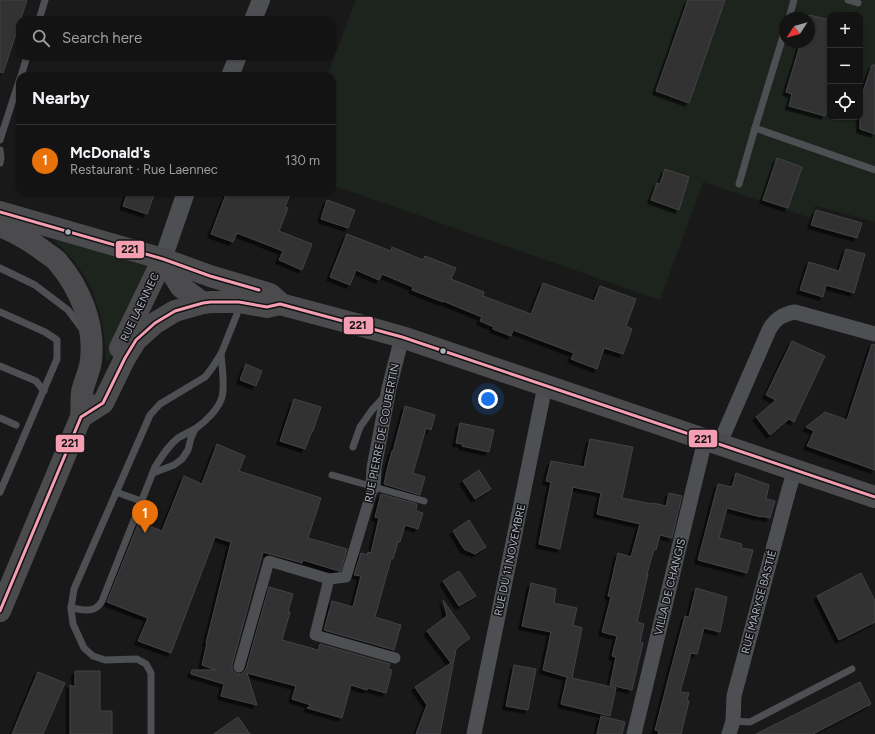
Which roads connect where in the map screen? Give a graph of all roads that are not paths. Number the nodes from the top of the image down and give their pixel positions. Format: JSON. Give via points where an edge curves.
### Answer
{"nodes":[{"id":1,"x":45,"y":0,"type":"edge"},
{"id":2,"x":261,"y":0,"type":"edge"},
{"id":3,"x":794,"y":0,"type":"edge"},
{"id":4,"x":848,"y":0,"type":"edge"},
{"id":5,"x":858,"y":4,"type":"dead end"},
{"id":6,"x":791,"y":12,"type":"edge"},
{"id":7,"x":39,"y":16,"type":"edge"},
{"id":8,"x":255,"y":16,"type":"edge"},
{"id":9,"x":779,"y":48,"type":"edge"},
{"id":10,"x":26,"y":60,"type":"edge"},
{"id":11,"x":236,"y":60,"type":"edge"},
{"id":12,"x":22,"y":72,"type":"edge"},
{"id":13,"x":232,"y":72,"type":"edge"},
{"id":14,"x":16,"y":90,"type":"edge"},
{"id":15,"x":755,"y":128,"type":"junction"},
{"id":16,"x":0,"y":140,"type":"edge"},
{"id":17,"x":0,"y":150,"type":"edge"},
{"id":18,"x":0,"y":162,"type":"edge"},
{"id":19,"x":875,"y":170,"type":"edge"},
{"id":20,"x":739,"y":184,"type":"dead end"},
{"id":21,"x":185,"y":196,"type":"edge"},
{"id":22,"x":0,"y":212,"type":"edge"},
{"id":23,"x":0,"y":226,"type":"edge"},
{"id":24,"x":163,"y":259,"type":"junction"},
{"id":25,"x":0,"y":268,"type":"edge"},
{"id":26,"x":239,"y":302,"type":"junction"},
{"id":27,"x":202,"y":303,"type":"junction"},
{"id":28,"x":280,"y":304,"type":"junction"},
{"id":29,"x":0,"y":312,"type":"edge"},
{"id":30,"x":875,"y":334,"type":"edge"},
{"id":31,"x":402,"y":337,"type":"junction"},
{"id":32,"x":92,"y":343,"type":"junction"},
{"id":33,"x":221,"y":354,"type":"junction"},
{"id":34,"x":0,"y":366,"type":"edge"},
{"id":35,"x":545,"y":386,"type":"junction"},
{"id":36,"x":44,"y":391,"type":"junction"},
{"id":37,"x":388,"y":393,"type":"junction"},
{"id":38,"x":82,"y":417,"type":"junction"},
{"id":39,"x":0,"y":418,"type":"edge"},
{"id":40,"x":16,"y":425,"type":"dead end"},
{"id":41,"x":195,"y":429,"type":"junction"},
{"id":42,"x":712,"y":442,"type":"junction"},
{"id":43,"x":352,"y":447,"type":"dead end"},
{"id":44,"x":795,"y":470,"type":"junction"},
{"id":45,"x":153,"y":473,"type":"junction"},
{"id":46,"x":332,"y":475,"type":"dead end"},
{"id":47,"x":373,"y":487,"type":"junction"},
{"id":48,"x":0,"y":492,"type":"edge"},
{"id":49,"x":116,"y":492,"type":"junction"},
{"id":50,"x":875,"y":497,"type":"edge"},
{"id":51,"x":424,"y":501,"type":"dead end"},
{"id":52,"x":141,"y":502,"type":"junction"},
{"id":53,"x":329,"y":578,"type":"junction"},
{"id":54,"x":71,"y":608,"type":"junction"},
{"id":55,"x":0,"y":610,"type":"edge"},
{"id":56,"x":395,"y":658,"type":"dead end"},
{"id":57,"x":239,"y":667,"type":"dead end"},
{"id":58,"x":852,"y":669,"type":"dead end"},
{"id":59,"x":731,"y":727,"type":"edge"},
{"id":60,"x":151,"y":734,"type":"edge"},
{"id":61,"x":474,"y":734,"type":"edge"},
{"id":62,"x":634,"y":734,"type":"edge"}],
"edges":[{"from":1,"to":7,"type":"lane"},
{"from":2,"to":8,"type":"street"},
{"from":3,"to":6,"type":"lane"},
{"from":4,"to":5,"type":"lane"},
{"from":9,"to":15,"type":"lane"},
{"from":10,"to":12,"type":"lane"},
{"from":11,"to":13,"type":"street"},
{"from":14,"to":16,"type":"lane"},
{"from":15,"to":19,"type":"lane"},
{"from":15,"to":20,"type":"lane"},
{"from":17,"to":18,"type":"lane"},
{"from":21,"to":24,"type":"street","name":"RUE LAENNEC"},
{"from":22,"to":24,"type":"main road"},
{"from":23,"to":32,"type":"main road","name":"RUE LAENNEC","via":[[16,232],[56,260],[74,285],[83,304]]},
{"from":24,"to":27,"type":"main road","via":[[181,287]]},
{"from":24,"to":28,"type":"main road","via":[[270,294]]},
{"from":24,"to":38,"type":"main road","name":"RUE LAENNEC","via":[[95,400]]},
{"from":25,"to":32,"type":"lane","via":[[35,285],[68,310]]},
{"from":26,"to":27,"type":"main road","name":"RUE LAENNEC"},
{"from":26,"to":28,"type":"main road","name":"RUE LAENNEC","via":[[267,306]]},
{"from":26,"to":33,"type":"lane","via":[[237,314]]},
{"from":27,"to":38,"type":"main road","name":"RUE LAENNEC","via":[[175,311],[155,322],[136,340],[103,403]]},
{"from":28,"to":31,"type":"main road"},
{"from":29,"to":36,"type":"lane","via":[[46,332],[57,340],[57,359]]},
{"from":30,"to":42,"type":"street","name":"VILLA DE CHANGIS","via":[[795,312],[779,317],[769,330]]},
{"from":31,"to":35,"type":"main road"},
{"from":31,"to":37,"type":"street","name":"RUE PIERRE DE COUBERTIN"},
{"from":32,"to":38,"type":"main road","name":"RUE LAENNEC","via":[[91,361],[82,392]]},
{"from":33,"to":41,"type":"lane","via":[[222,399],[216,409]]},
{"from":33,"to":49,"type":"lane","via":[[205,377],[160,404],[150,415]]},
{"from":34,"to":36,"type":"lane","via":[[36,381]]},
{"from":35,"to":42,"type":"main road"},
{"from":35,"to":61,"type":"street","name":"RUE DU 11 NOVEMBRE"},
{"from":36,"to":48,"type":"lane"},
{"from":37,"to":43,"type":"lane","via":[[360,427]]},
{"from":37,"to":47,"type":"street","name":"RUE PIERRE DE COUBERTIN","via":[[374,468]]},
{"from":38,"to":55,"type":"main road","name":"RUE LAENNEC"},
{"from":39,"to":40,"type":"lane"},
{"from":41,"to":45,"type":"lane","via":[[179,438],[167,450]]},
{"from":41,"to":45,"type":"lane","via":[[182,459]]},
{"from":42,"to":44,"type":"main road"},
{"from":42,"to":62,"type":"street","name":"VILLA DE CHANGIS"},
{"from":44,"to":50,"type":"main road"},
{"from":44,"to":59,"type":"street","name":"RUE MARYSE BASTIÉ","via":[[734,696]]},
{"from":45,"to":52,"type":"lane"},
{"from":46,"to":47,"type":"lane"},
{"from":47,"to":51,"type":"lane"},
{"from":47,"to":53,"type":"street","name":"RUE PIERRE DE COUBERTIN","via":[[346,577]]},
{"from":49,"to":52,"type":"lane"},
{"from":49,"to":54,"type":"lane","via":[[74,589]]},
{"from":52,"to":54,"type":"lane","via":[[102,601],[92,609]]},
{"from":53,"to":56,"type":"street","via":[[315,635]]},
{"from":53,"to":57,"type":"street","name":"RUE PIERRE DE COUBERTIN","via":[[269,561]]},
{"from":54,"to":60,"type":"lane","via":[[73,624],[78,635],[84,648],[93,656],[105,660],[137,659],[146,664],[151,673]]},
{"from":58,"to":59,"type":"lane","via":[[750,722]]}]}
